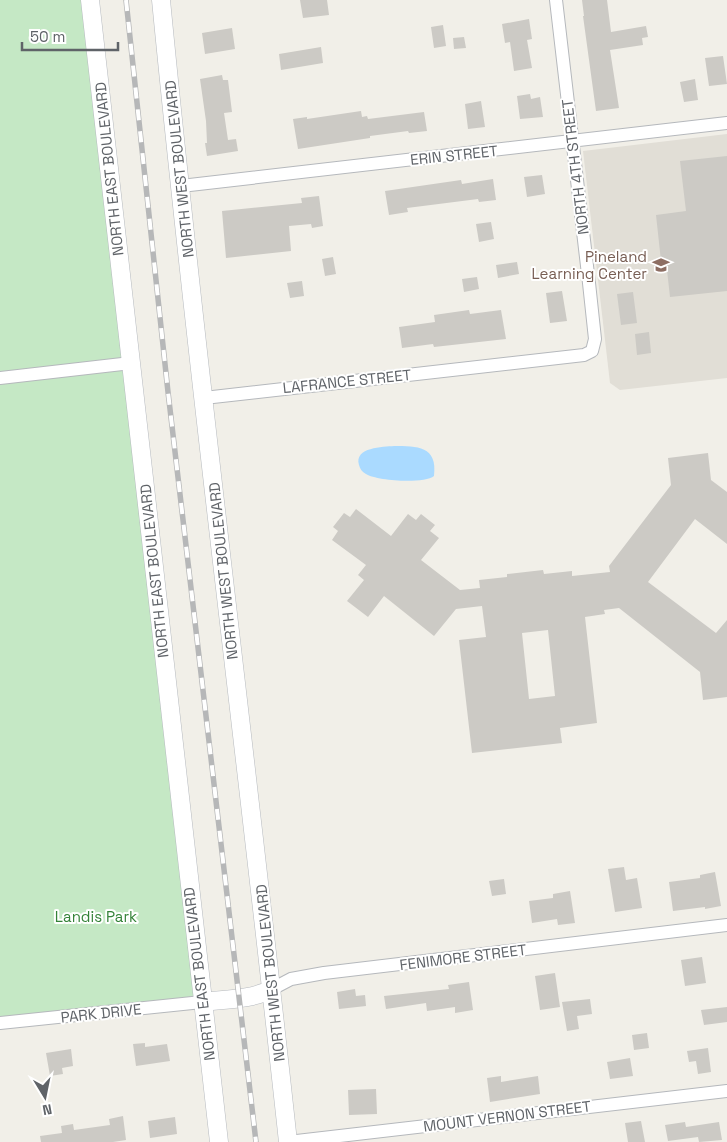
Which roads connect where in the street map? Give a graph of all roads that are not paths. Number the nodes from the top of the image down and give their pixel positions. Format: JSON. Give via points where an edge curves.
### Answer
{"nodes":[{"id":1,"x":90,"y":0,"type":"edge"},
{"id":2,"x":161,"y":0,"type":"edge"},
{"id":3,"x":556,"y":0,"type":"edge"},
{"id":4,"x":727,"y":123,"type":"edge"},
{"id":5,"x":572,"y":141,"type":"junction"},
{"id":6,"x":181,"y":186,"type":"junction"},
{"id":7,"x":131,"y":364,"type":"junction"},
{"id":8,"x":491,"y":365,"type":"joint"},
{"id":9,"x":0,"y":378,"type":"edge"},
{"id":10,"x":204,"y":398,"type":"junction"},
{"id":11,"x":727,"y":925,"type":"edge"},
{"id":12,"x":272,"y":990,"type":"junction"},
{"id":13,"x":202,"y":1002,"type":"junction"},
{"id":14,"x":0,"y":1023,"type":"edge"},
{"id":15,"x":727,"y":1091,"type":"edge"},
{"id":16,"x":219,"y":1142,"type":"edge"},
{"id":17,"x":288,"y":1142,"type":"edge"}],
"edges":[{"from":1,"to":7,"type":"main road","name":"NORTH EAST BOULEVARD"},
{"from":2,"to":6,"type":"main road","name":"NORTH WEST BOULEVARD"},
{"from":3,"to":5,"type":"street","name":"NORTH 4TH STREET"},
{"from":4,"to":5,"type":"street","name":"ERIN STREET"},
{"from":5,"to":6,"type":"street","name":"ERIN STREET"},
{"from":5,"to":8,"type":"street","name":"NORTH 4TH STREET","via":[[594,345],[584,355]]},
{"from":6,"to":10,"type":"main road","name":"NORTH WEST BOULEVARD"},
{"from":7,"to":9,"type":"street"},
{"from":7,"to":13,"type":"main road","name":"NORTH EAST BOULEVARD"},
{"from":8,"to":10,"type":"street","name":"LAFRANCE STREET"},
{"from":10,"to":12,"type":"main road","name":"NORTH WEST BOULEVARD"},
{"from":11,"to":12,"type":"street","name":"FENIMORE STREET","via":[[324,973],[291,979]]},
{"from":12,"to":13,"type":"main road","name":"FENIMORE STREET","via":[[250,997]]},
{"from":12,"to":17,"type":"main road","name":"NORTH WEST BOULEVARD"},
{"from":13,"to":14,"type":"street","name":"PARK DRIVE"},
{"from":13,"to":16,"type":"main road","name":"NORTH EAST BOULEVARD"},
{"from":15,"to":17,"type":"street","name":"MOUNT VERNON STREET"}]}
